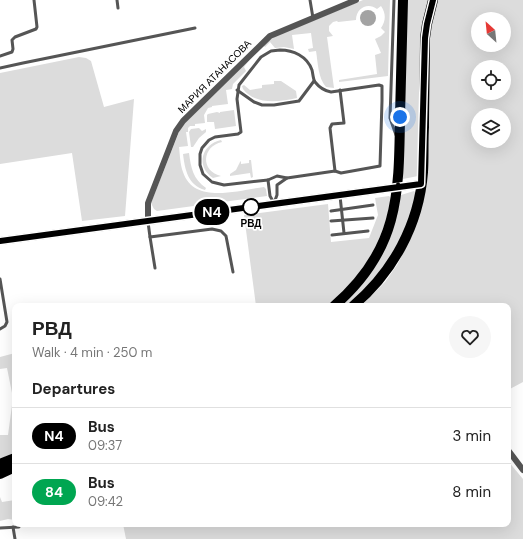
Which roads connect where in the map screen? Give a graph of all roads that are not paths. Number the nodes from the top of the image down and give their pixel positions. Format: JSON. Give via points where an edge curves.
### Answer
{"nodes":[{"id":1,"x":34,"y":0,"type":"edge"},
{"id":2,"x":117,"y":0,"type":"edge"},
{"id":3,"x":310,"y":0,"type":"edge"},
{"id":4,"x":356,"y":0,"type":"edge"},
{"id":5,"x":394,"y":0,"type":"edge"},
{"id":6,"x":403,"y":0,"type":"edge"},
{"id":7,"x":433,"y":0,"type":"edge"},
{"id":8,"x":118,"y":8,"type":"dead end"},
{"id":9,"x":313,"y":18,"type":"junction"},
{"id":10,"x":195,"y":28,"type":"dead end"},
{"id":11,"x":252,"y":52,"type":"junction"},
{"id":12,"x":0,"y":56,"type":"edge"},
{"id":13,"x":259,"y":58,"type":"junction"},
{"id":14,"x":0,"y":68,"type":"edge"},
{"id":15,"x":314,"y":81,"type":"junction"},
{"id":16,"x":237,"y":90,"type":"junction"},
{"id":17,"x":340,"y":90,"type":"junction"},
{"id":18,"x":400,"y":146,"type":"junction"},
{"id":19,"x":335,"y":171,"type":"junction"},
{"id":20,"x":287,"y":178,"type":"junction"},
{"id":21,"x":268,"y":180,"type":"junction"},
{"id":22,"x":421,"y":184,"type":"junction"},
{"id":23,"x":398,"y":187,"type":"junction"},
{"id":24,"x":340,"y":195,"type":"junction"},
{"id":25,"x":274,"y":203,"type":"junction"},
{"id":26,"x":373,"y":205,"type":"dead end"},
{"id":27,"x":342,"y":209,"type":"junction"},
{"id":28,"x":331,"y":211,"type":"dead end"},
{"id":29,"x":372,"y":218,"type":"dead end"},
{"id":30,"x":148,"y":220,"type":"junction"},
{"id":31,"x":343,"y":220,"type":"junction"},
{"id":32,"x":331,"y":221,"type":"dead end"},
{"id":33,"x":368,"y":231,"type":"dead end"},
{"id":34,"x":344,"y":234,"type":"junction"},
{"id":35,"x":332,"y":235,"type":"dead end"},
{"id":36,"x":150,"y":237,"type":"junction"},
{"id":37,"x":0,"y":241,"type":"edge"},
{"id":38,"x":155,"y":268,"type":"dead end"},
{"id":39,"x":233,"y":272,"type":"dead end"},
{"id":40,"x":0,"y":279,"type":"edge"},
{"id":41,"x":337,"y":303,"type":"edge"},
{"id":42,"x":356,"y":303,"type":"edge"},
{"id":43,"x":0,"y":329,"type":"edge"},
{"id":44,"x":511,"y":454,"type":"edge"},
{"id":45,"x":12,"y":459,"type":"edge"},
{"id":46,"x":0,"y":464,"type":"edge"},
{"id":47,"x":12,"y":468,"type":"edge"},
{"id":48,"x":523,"y":470,"type":"edge"},
{"id":49,"x":0,"y":474,"type":"edge"},
{"id":50,"x":13,"y":527,"type":"junction"},
{"id":51,"x":19,"y":527,"type":"dead end"},
{"id":52,"x":0,"y":528,"type":"edge"},
{"id":53,"x":15,"y":539,"type":"edge"}],
"edges":[{"from":1,"to":12,"type":"lane","via":[[36,29],[15,37],[12,40],[12,52]]},
{"from":2,"to":8,"type":"lane"},
{"from":3,"to":9,"type":"lane"},
{"from":4,"to":9,"type":"street","name":"МАРИЯ АТАНАСОВА"},
{"from":5,"to":18,"type":"lane","via":[[390,118]]},
{"from":6,"to":18,"type":"main road"},
{"from":7,"to":22,"type":"main road","via":[[425,38]]},
{"from":9,"to":11,"type":"street","name":"МАРИЯ АТАНАСОВА","via":[[270,36]]},
{"from":10,"to":14,"type":"lane"},
{"from":11,"to":13,"type":"lane"},
{"from":11,"to":30,"type":"street","name":"МАРИЯ АТАНАСОВА","via":[[179,126],[148,203]]},
{"from":13,"to":15,"type":"lane","via":[[277,50],[294,52],[310,65]]},
{"from":13,"to":16,"type":"lane"},
{"from":15,"to":16,"type":"lane","via":[[299,101],[274,105],[258,104]]},
{"from":15,"to":17,"type":"lane","via":[[325,91]]},
{"from":16,"to":21,"type":"lane","via":[[241,132],[215,137],[207,143],[200,154],[201,168],[212,182],[221,185]]},
{"from":17,"to":19,"type":"lane","via":[[344,123],[332,124],[330,128]]},
{"from":17,"to":19,"type":"lane","via":[[379,85],[382,87],[381,164],[378,168],[341,173]]},
{"from":18,"to":23,"type":"main road"},
{"from":19,"to":20,"type":"lane"},
{"from":20,"to":21,"type":"lane","via":[[277,176]]},
{"from":20,"to":25,"type":"lane","via":[[277,185]]},
{"from":21,"to":25,"type":"lane","via":[[270,196]]},
{"from":22,"to":23,"type":"street"},
{"from":22,"to":42,"type":"main road","via":[[416,210],[400,250],[380,279]]},
{"from":23,"to":24,"type":"street"},
{"from":23,"to":41,"type":"main road","via":[[392,220],[381,248],[357,284]]},
{"from":24,"to":25,"type":"street"},
{"from":24,"to":27,"type":"lane"},
{"from":25,"to":30,"type":"street"},
{"from":26,"to":27,"type":"lane"},
{"from":27,"to":28,"type":"lane"},
{"from":27,"to":31,"type":"lane"},
{"from":29,"to":31,"type":"lane"},
{"from":30,"to":36,"type":"lane"},
{"from":30,"to":37,"type":"street"},
{"from":31,"to":32,"type":"lane"},
{"from":31,"to":34,"type":"lane"},
{"from":33,"to":34,"type":"lane"},
{"from":34,"to":35,"type":"lane"},
{"from":36,"to":38,"type":"lane"},
{"from":36,"to":39,"type":"lane","via":[[212,229],[221,231],[226,236]]},
{"from":40,"to":43,"type":"lane","via":[[7,322]]},
{"from":44,"to":48,"type":"street"},
{"from":45,"to":46,"type":"main road"},
{"from":47,"to":49,"type":"main road"},
{"from":50,"to":51,"type":"lane"},
{"from":50,"to":52,"type":"lane"},
{"from":50,"to":53,"type":"lane"}]}
